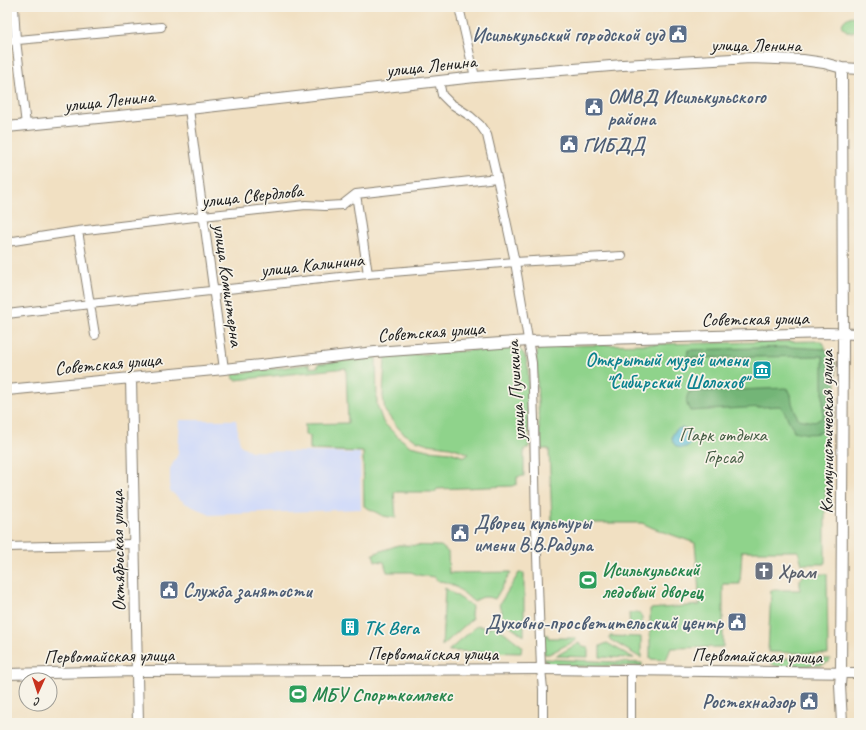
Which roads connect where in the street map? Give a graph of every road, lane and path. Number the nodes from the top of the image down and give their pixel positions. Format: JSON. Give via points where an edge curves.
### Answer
{"nodes":[{"id":1,"x":14,"y":7,"type":"edge"},
{"id":2,"x":459,"y":7,"type":"edge"},
{"id":3,"x":161,"y":27,"type":"dead end"},
{"id":4,"x":16,"y":40,"type":"junction"},
{"id":5,"x":7,"y":41,"type":"edge"},
{"id":6,"x":842,"y":68,"type":"junction"},
{"id":7,"x":859,"y":69,"type":"edge"},
{"id":8,"x":475,"y":77,"type":"junction"},
{"id":9,"x":439,"y":81,"type":"junction"},
{"id":10,"x":189,"y":109,"type":"junction"},
{"id":11,"x":26,"y":125,"type":"junction"},
{"id":12,"x":7,"y":127,"type":"edge"},
{"id":13,"x":498,"y":178,"type":"junction"},
{"id":14,"x":356,"y":194,"type":"junction"},
{"id":15,"x":203,"y":216,"type":"junction"},
{"id":16,"x":78,"y":231,"type":"junction"},
{"id":17,"x":7,"y":242,"type":"edge"},
{"id":18,"x":622,"y":256,"type":"dead end"},
{"id":19,"x":516,"y":262,"type":"junction"},
{"id":20,"x":368,"y":274,"type":"junction"},
{"id":21,"x":213,"y":291,"type":"junction"},
{"id":22,"x":90,"y":304,"type":"junction"},
{"id":23,"x":7,"y":314,"type":"edge"},
{"id":24,"x":843,"y":334,"type":"junction"},
{"id":25,"x":859,"y":334,"type":"edge"},
{"id":26,"x":95,"y":335,"type":"dead end"},
{"id":27,"x":529,"y":341,"type":"junction"},
{"id":28,"x":224,"y":369,"type":"junction"},
{"id":29,"x":131,"y":378,"type":"junction"},
{"id":30,"x":7,"y":390,"type":"edge"},
{"id":31,"x":134,"y":544,"type":"junction"},
{"id":32,"x":7,"y":547,"type":"edge"},
{"id":33,"x":541,"y":669,"type":"junction"},
{"id":34,"x":631,"y":670,"type":"junction"},
{"id":35,"x":137,"y":671,"type":"junction"},
{"id":36,"x":841,"y":673,"type":"junction"},
{"id":37,"x":859,"y":673,"type":"edge"},
{"id":38,"x":7,"y":674,"type":"edge"},
{"id":39,"x":138,"y":723,"type":"edge"},
{"id":40,"x":543,"y":723,"type":"edge"},
{"id":41,"x":631,"y":723,"type":"edge"},
{"id":42,"x":842,"y":723,"type":"edge"}],
"edges":[{"from":1,"to":4,"type":"street"},
{"from":2,"to":8,"type":"street"},
{"from":3,"to":4,"type":"street"},
{"from":4,"to":5,"type":"street"},
{"from":4,"to":11,"type":"street"},
{"from":6,"to":7,"type":"street","name":"улица Ленина"},
{"from":6,"to":8,"type":"street","name":"улица Ленина","via":[[803,60],[751,58]]},
{"from":6,"to":24,"type":"street","name":"Коммунистическая улица"},
{"from":8,"to":9,"type":"street","name":"улица Ленина"},
{"from":9,"to":10,"type":"street","name":"улица Ленина"},
{"from":9,"to":13,"type":"street","name":"улица Пушкина","via":[[442,95],[480,125],[486,135]]},
{"from":10,"to":11,"type":"street","name":"улица Ленина"},
{"from":10,"to":15,"type":"street","name":"улица Коминтерна"},
{"from":11,"to":12,"type":"street","name":"улица Ленина"},
{"from":13,"to":14,"type":"street","name":"улица Свердлова"},
{"from":13,"to":19,"type":"street","name":"улица Пушкина"},
{"from":14,"to":15,"type":"street","name":"улица Свердлова","via":[[342,204],[306,205]]},
{"from":14,"to":20,"type":"street"},
{"from":15,"to":16,"type":"street","name":"улица Свердлова"},
{"from":15,"to":21,"type":"street","name":"улица Коминтерна"},
{"from":16,"to":17,"type":"street","name":"улица Свердлова"},
{"from":16,"to":22,"type":"street"},
{"from":18,"to":19,"type":"street","name":"улица Калинина"},
{"from":19,"to":20,"type":"street","name":"улица Калинина"},
{"from":19,"to":27,"type":"street","name":"улица Пушкина"},
{"from":20,"to":21,"type":"street","name":"улица Калинина"},
{"from":21,"to":22,"type":"street","name":"улица Калинина"},
{"from":21,"to":28,"type":"street","name":"улица Коминтерна"},
{"from":22,"to":23,"type":"street","name":"улица Калинина"},
{"from":22,"to":26,"type":"street"},
{"from":24,"to":25,"type":"street","name":"Советская улица"},
{"from":24,"to":27,"type":"street","name":"Советская улица"},
{"from":24,"to":36,"type":"street","name":"Коммунистическая улица"},
{"from":27,"to":28,"type":"street","name":"Советская улица","via":[[375,352]]},
{"from":27,"to":33,"type":"street","name":"улица Пушкина","via":[[532,363]]},
{"from":28,"to":29,"type":"street","name":"Советская улица"},
{"from":29,"to":30,"type":"street","name":"Советская улица"},
{"from":29,"to":31,"type":"street","name":"Октябрьская улица"},
{"from":31,"to":32,"type":"street"},
{"from":31,"to":35,"type":"street","name":"Октябрьская улица"},
{"from":33,"to":34,"type":"street","name":"Первомайская улица"},
{"from":33,"to":35,"type":"street","name":"Первомайская улица"},
{"from":33,"to":40,"type":"street","name":"улица Пушкина"},
{"from":34,"to":36,"type":"street","name":"Первомайская улица"},
{"from":34,"to":41,"type":"street"},
{"from":35,"to":38,"type":"street","name":"Первомайская улица"},
{"from":35,"to":39,"type":"street","name":"Октябрьская улица"},
{"from":36,"to":37,"type":"street","name":"Первомайская улица"},
{"from":36,"to":42,"type":"street","name":"Коммунистическая улица"}]}
